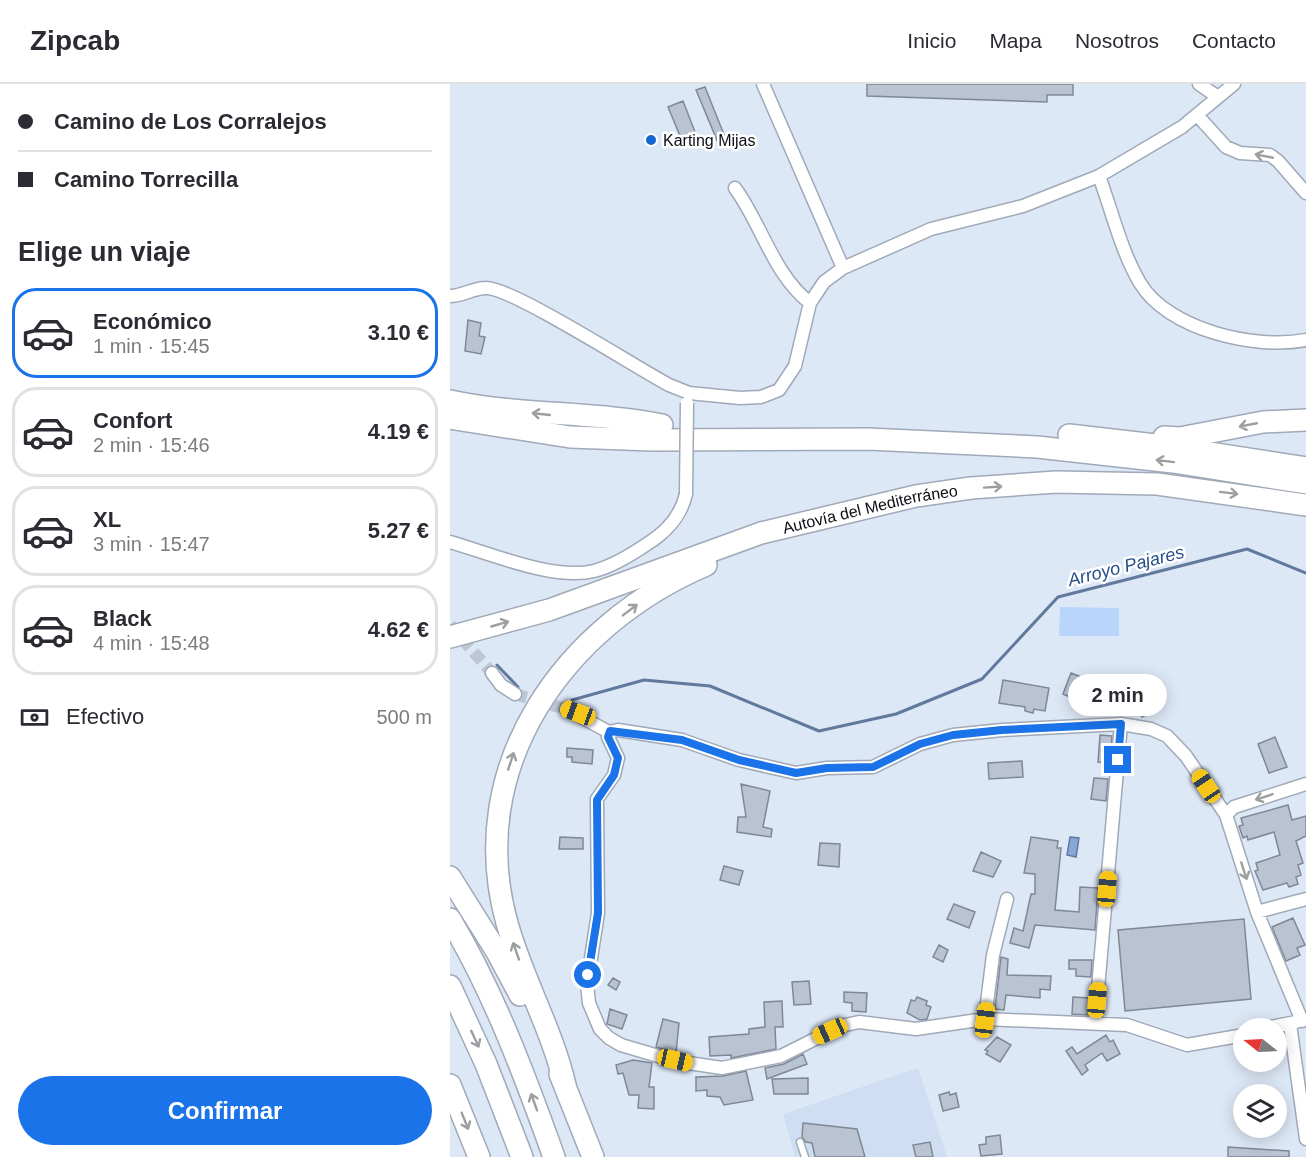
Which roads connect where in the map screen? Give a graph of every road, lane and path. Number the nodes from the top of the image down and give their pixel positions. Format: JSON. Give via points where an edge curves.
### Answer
{"nodes":[{"id":1,"x":763,"y":84,"type":"edge"},
{"id":2,"x":1199,"y":84,"type":"edge"},
{"id":3,"x":1234,"y":84,"type":"edge"},
{"id":4,"x":1218,"y":97,"type":"junction"},
{"id":5,"x":1197,"y":115,"type":"junction"},
{"id":6,"x":1099,"y":176,"type":"junction"},
{"id":7,"x":735,"y":188,"type":"dead end"},
{"id":8,"x":1306,"y":193,"type":"edge"},
{"id":9,"x":843,"y":268,"type":"junction"},
{"id":10,"x":450,"y":296,"type":"edge"},
{"id":11,"x":810,"y":303,"type":"junction"},
{"id":12,"x":1306,"y":340,"type":"edge"},
{"id":13,"x":688,"y":398,"type":"junction"},
{"id":14,"x":450,"y":401,"type":"edge"},
{"id":15,"x":450,"y":418,"type":"edge"},
{"id":16,"x":1306,"y":420,"type":"edge"},
{"id":17,"x":662,"y":425,"type":"junction"},
{"id":18,"x":542,"y":431,"type":"junction"},
{"id":19,"x":1111,"y":439,"type":"junction"},
{"id":20,"x":1306,"y":468,"type":"edge"},
{"id":21,"x":1306,"y":483,"type":"edge"},
{"id":22,"x":1306,"y":506,"type":"edge"},
{"id":23,"x":791,"y":526,"type":"junction"},
{"id":24,"x":450,"y":542,"type":"edge"},
{"id":25,"x":450,"y":637,"type":"edge"},
{"id":26,"x":492,"y":673,"type":"tunnel mouth"},
{"id":27,"x":515,"y":694,"type":"tunnel mouth"},
{"id":28,"x":566,"y":709,"type":"tunnel mouth"},
{"id":29,"x":1121,"y":724,"type":"junction"},
{"id":30,"x":609,"y":732,"type":"junction"},
{"id":31,"x":1306,"y":784,"type":"edge"},
{"id":32,"x":1226,"y":815,"type":"junction"},
{"id":33,"x":450,"y":877,"type":"edge"},
{"id":34,"x":1306,"y":898,"type":"edge"},
{"id":35,"x":1007,"y":899,"type":"dead end"},
{"id":36,"x":1257,"y":912,"type":"junction"},
{"id":37,"x":450,"y":919,"type":"edge"},
{"id":38,"x":450,"y":986,"type":"edge"},
{"id":39,"x":985,"y":1020,"type":"junction"},
{"id":40,"x":1299,"y":1021,"type":"edge"},
{"id":41,"x":1095,"y":1023,"type":"junction"},
{"id":42,"x":1233,"y":1037,"type":"edge"},
{"id":43,"x":450,"y":1085,"type":"edge"},
{"id":44,"x":565,"y":1085,"type":"junction"},
{"id":45,"x":1305,"y":1131,"type":"edge"},
{"id":46,"x":800,"y":1142,"type":"dead end"},
{"id":47,"x":479,"y":1157,"type":"edge"},
{"id":48,"x":522,"y":1157,"type":"edge"},
{"id":49,"x":554,"y":1157,"type":"edge"},
{"id":50,"x":593,"y":1157,"type":"edge"},
{"id":51,"x":805,"y":1157,"type":"edge"}],
"edges":[{"from":1,"to":9,"type":"street"},
{"from":2,"to":4,"type":"street"},
{"from":3,"to":4,"type":"street"},
{"from":4,"to":5,"type":"street"},
{"from":5,"to":6,"type":"street"},
{"from":8,"to":5,"type":"street","one_way":true,"via":[[1270,155],[1240,153],[1226,147]]},
{"from":6,"to":9,"type":"street","via":[[1023,206],[931,229]]},
{"from":6,"to":12,"type":"street","via":[[1140,282],[1161,306],[1206,330],[1241,339],[1270,343]]},
{"from":7,"to":11,"type":"street","via":[[751,210],[783,276]]},
{"from":9,"to":11,"type":"street","via":[[824,282]]},
{"from":10,"to":13,"type":"street","via":[[485,288],[508,294]]},
{"from":11,"to":13,"type":"street","via":[[795,366],[779,390],[761,397]]},
{"from":13,"to":24,"type":"street","bridge":true,"via":[[684,504],[664,533],[625,558],[593,571],[553,570]]},
{"from":17,"to":14,"type":"highway","one_way":true},
{"from":15,"to":18,"type":"highway"},
{"from":16,"to":19,"type":"highway","one_way":true,"via":[[1263,422],[1180,438],[1135,435]]},
{"from":17,"to":18,"type":"highway"},
{"from":17,"to":19,"type":"highway","via":[[916,427]]},
{"from":21,"to":18,"type":"highway","one_way":true,"via":[[1173,462],[1037,447],[868,440],[652,440]]},
{"from":19,"to":20,"type":"highway"},
{"from":23,"to":22,"type":"highway","name":"Autovía del Mediterráneo","one_way":true,"via":[[916,496],[1056,482],[1157,484]]},
{"from":25,"to":23,"type":"highway","name":"Autovía del Mediterráneo","one_way":true,"via":[[549,610],[761,533]]},
{"from":44,"to":23,"type":"highway","one_way":true,"via":[[518,958],[499,890],[498,820],[512,756],[524,728],[556,678],[606,628],[694,570]]},
{"from":26,"to":27,"type":"street"},
{"from":28,"to":30,"type":"street"},
{"from":29,"to":30,"type":"street","via":[[953,735],[920,744],[873,767],[796,773],[739,760],[682,740]]},
{"from":29,"to":32,"type":"street","via":[[1167,736],[1186,756]]},
{"from":29,"to":41,"type":"street"},
{"from":30,"to":39,"type":"street","via":[[618,758],[614,775],[597,800],[598,913],[587,984],[589,1003],[600,1029],[609,1038],[621,1045],[714,1068],[781,1056],[853,1023],[925,1029]]},
{"from":31,"to":32,"type":"street","one_way":true,"via":[[1234,807]]},
{"from":32,"to":36,"type":"street","one_way":true},
{"from":33,"to":44,"type":"highway","via":[[497,952]]},
{"from":34,"to":36,"type":"street"},
{"from":35,"to":39,"type":"street","via":[[993,955]]},
{"from":36,"to":40,"type":"street"},
{"from":49,"to":37,"type":"highway","one_way":true,"via":[[498,1016]]},
{"from":38,"to":48,"type":"highway","one_way":true},
{"from":39,"to":41,"type":"street"},
{"from":40,"to":45,"type":"street"},
{"from":41,"to":42,"type":"street","via":[[1128,1025],[1187,1045]]},
{"from":43,"to":47,"type":"highway","one_way":true},
{"from":44,"to":50,"type":"highway"},
{"from":46,"to":51,"type":"lane"}]}
